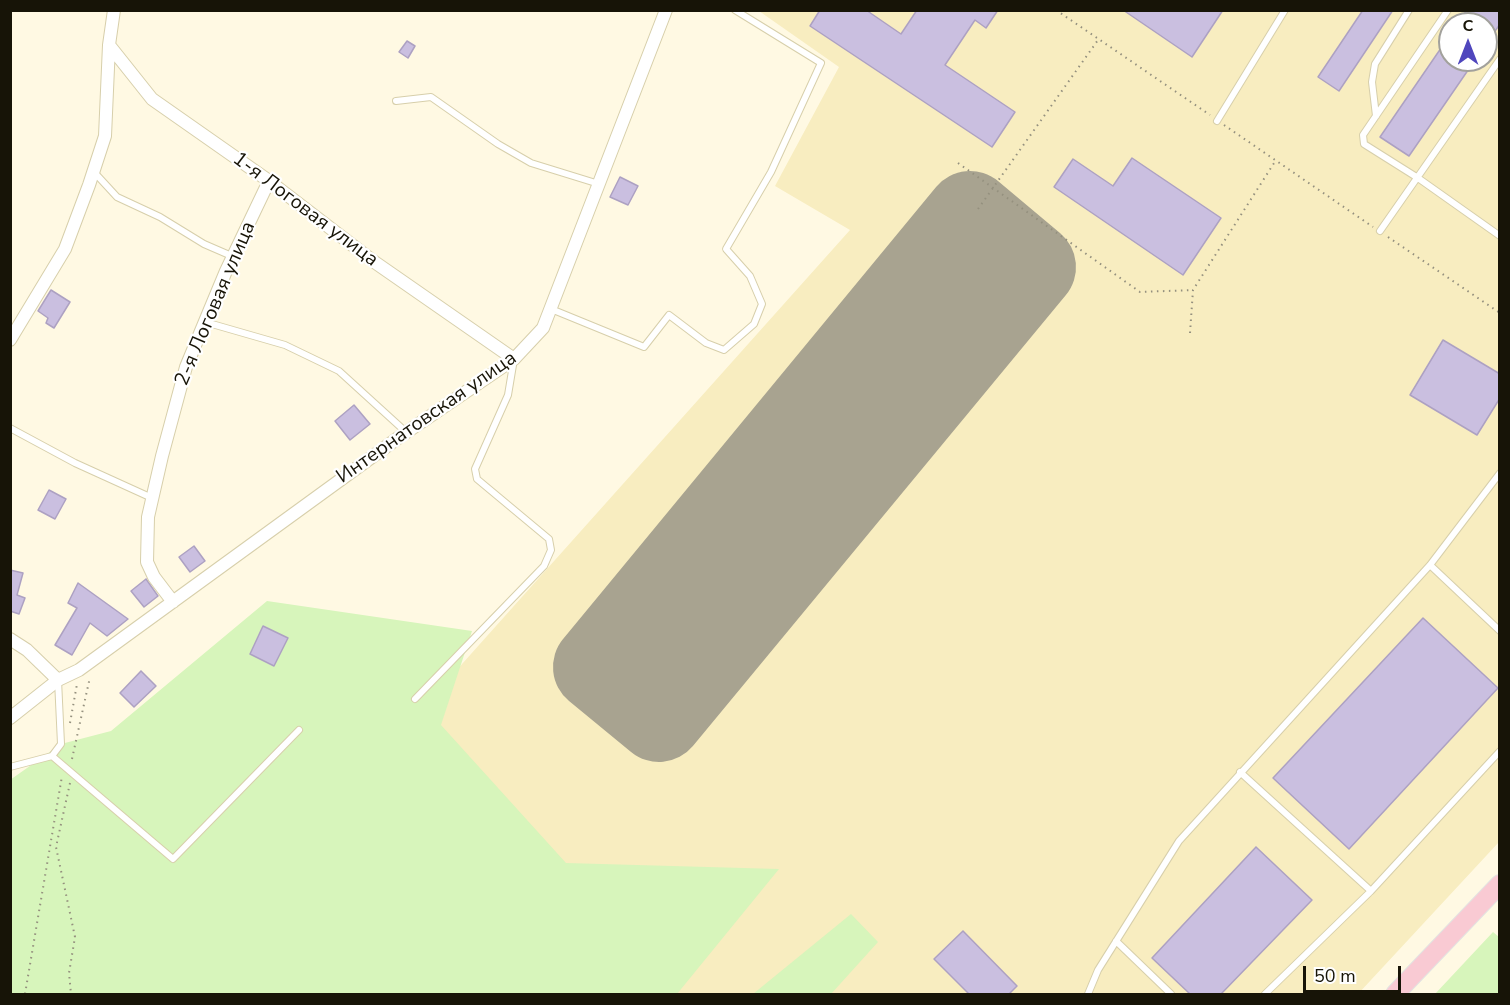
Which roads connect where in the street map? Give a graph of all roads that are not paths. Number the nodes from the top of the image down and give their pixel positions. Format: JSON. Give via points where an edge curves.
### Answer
{"nodes":[{"id":1,"x":114,"y":10,"type":"edge"},
{"id":2,"x":666,"y":10,"type":"edge"},
{"id":3,"x":735,"y":10,"type":"edge"},
{"id":4,"x":1285,"y":10,"type":"edge"},
{"id":5,"x":1409,"y":10,"type":"edge"},
{"id":6,"x":1448,"y":10,"type":"edge"},
{"id":7,"x":109,"y":45,"type":"junction"},
{"id":8,"x":1500,"y":58,"type":"edge"},
{"id":9,"x":396,"y":101,"type":"dead end"},
{"id":10,"x":1376,"y":116,"type":"junction"},
{"id":11,"x":1217,"y":121,"type":"road end"},
{"id":12,"x":94,"y":171,"type":"junction"},
{"id":13,"x":1418,"y":178,"type":"junction"},
{"id":14,"x":269,"y":181,"type":"junction"},
{"id":15,"x":599,"y":184,"type":"junction"},
{"id":16,"x":1380,"y":231,"type":"road end"},
{"id":17,"x":1500,"y":236,"type":"edge"},
{"id":18,"x":234,"y":257,"type":"junction"},
{"id":19,"x":551,"y":309,"type":"junction"},
{"id":20,"x":205,"y":322,"type":"junction"},
{"id":21,"x":10,"y":340,"type":"edge"},
{"id":22,"x":514,"y":359,"type":"junction"},
{"id":23,"x":10,"y":428,"type":"edge"},
{"id":24,"x":406,"y":432,"type":"junction"},
{"id":25,"x":1500,"y":472,"type":"edge"},
{"id":26,"x":152,"y":498,"type":"junction"},
{"id":27,"x":1430,"y":565,"type":"junction"},
{"id":28,"x":173,"y":602,"type":"junction"},
{"id":29,"x":1500,"y":631,"type":"edge"},
{"id":30,"x":10,"y":639,"type":"edge"},
{"id":31,"x":58,"y":680,"type":"junction"},
{"id":32,"x":415,"y":699,"type":"dead end"},
{"id":33,"x":10,"y":717,"type":"edge"},
{"id":34,"x":299,"y":730,"type":"dead end"},
{"id":35,"x":1500,"y":751,"type":"edge"},
{"id":36,"x":52,"y":756,"type":"junction"},
{"id":37,"x":10,"y":767,"type":"edge"},
{"id":38,"x":1240,"y":772,"type":"junction"},
{"id":39,"x":1500,"y":884,"type":"edge"},
{"id":40,"x":1371,"y":891,"type":"junction"},
{"id":41,"x":1116,"y":941,"type":"junction"},
{"id":42,"x":1088,"y":994,"type":"edge"},
{"id":43,"x":1171,"y":994,"type":"edge"},
{"id":44,"x":1265,"y":994,"type":"edge"},
{"id":45,"x":1395,"y":994,"type":"edge"}],
"edges":[{"from":1,"to":7,"type":"street"},
{"from":2,"to":15,"type":"street","name":"Интернатовская улица"},
{"from":3,"to":19,"type":"lane","via":[[821,63],[771,171],[726,249],[750,276],[762,304],[754,324],[724,350],[706,343],[669,315],[644,348]]},
{"from":4,"to":11,"type":"lane"},
{"from":5,"to":10,"type":"lane","via":[[1375,64],[1372,82]]},
{"from":6,"to":10,"type":"lane"},
{"from":7,"to":12,"type":"street","via":[[105,136]]},
{"from":7,"to":14,"type":"street","name":"1-я Логовая улица","via":[[152,99]]},
{"from":8,"to":13,"type":"lane"},
{"from":9,"to":15,"type":"lane","via":[[431,97],[531,164]]},
{"from":10,"to":13,"type":"lane","via":[[1364,135],[1364,144]]},
{"from":12,"to":18,"type":"lane","via":[[117,197]]},
{"from":12,"to":21,"type":"street","via":[[65,249]]},
{"from":13,"to":16,"type":"lane"},
{"from":13,"to":17,"type":"lane"},
{"from":14,"to":18,"type":"street","name":"2-я Логовая улица"},
{"from":14,"to":22,"type":"street","name":"1-я Логовая улица","via":[[373,261]]},
{"from":15,"to":19,"type":"street","name":"Интернатовская улица"},
{"from":18,"to":20,"type":"street","name":"2-я Логовая улица"},
{"from":19,"to":22,"type":"street","name":"Интернатовская улица","via":[[543,328]]},
{"from":20,"to":24,"type":"lane","via":[[285,345],[339,371]]},
{"from":20,"to":26,"type":"street","name":"2-я Логовая улица","via":[[186,367]]},
{"from":22,"to":24,"type":"street","name":"Интернатовская улица"},
{"from":22,"to":32,"type":"lane","via":[[508,395],[475,469],[477,479],[549,539],[550,550],[544,566]]},
{"from":23,"to":26,"type":"lane"},
{"from":24,"to":28,"type":"street","name":"Интернатовская улица"},
{"from":25,"to":27,"type":"lane"},
{"from":26,"to":28,"type":"street","name":"2-я Логовая улица","via":[[147,562]]},
{"from":27,"to":29,"type":"lane"},
{"from":27,"to":38,"type":"lane"},
{"from":28,"to":31,"type":"street","name":"Интернатовская улица","via":[[79,670]]},
{"from":30,"to":31,"type":"street"},
{"from":31,"to":33,"type":"street","name":"Интернатовская улица"},
{"from":31,"to":36,"type":"lane","via":[[61,744]]},
{"from":34,"to":36,"type":"lane","via":[[173,859]]},
{"from":35,"to":40,"type":"lane"},
{"from":36,"to":37,"type":"lane"},
{"from":38,"to":40,"type":"lane"},
{"from":38,"to":41,"type":"lane","via":[[1179,841]]},
{"from":39,"to":45,"type":"main road"},
{"from":40,"to":44,"type":"lane"},
{"from":41,"to":42,"type":"lane"},
{"from":41,"to":43,"type":"lane"}]}
